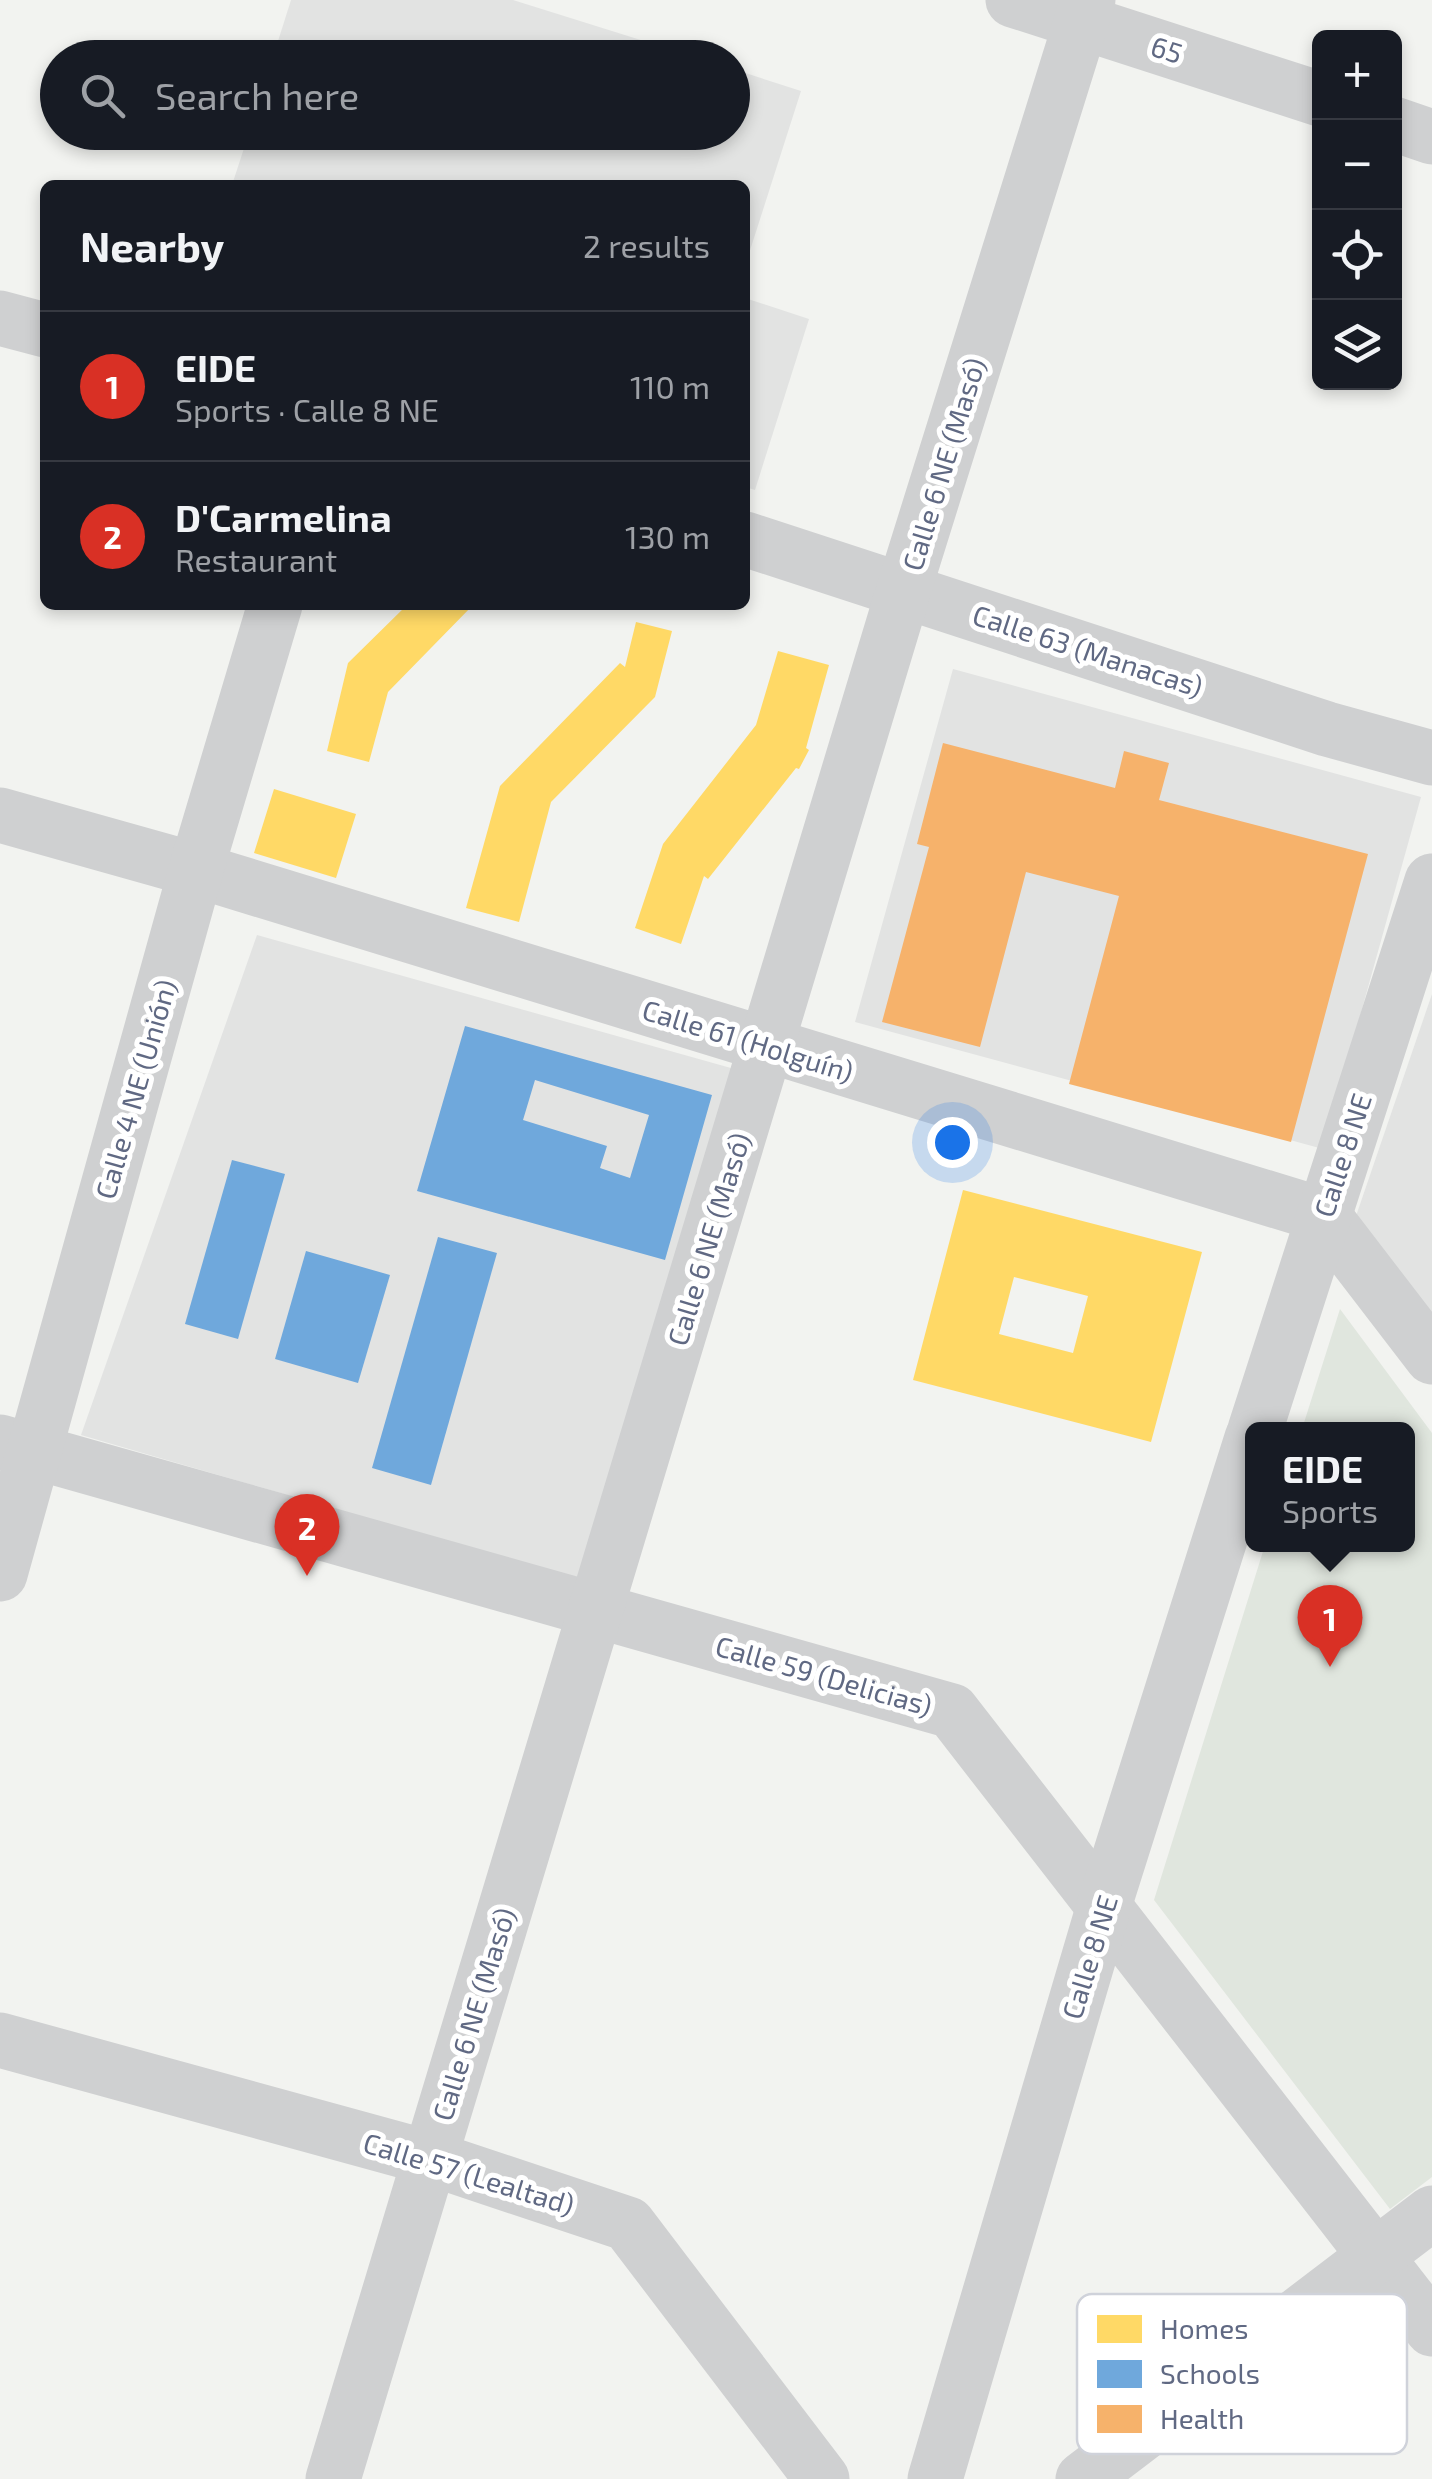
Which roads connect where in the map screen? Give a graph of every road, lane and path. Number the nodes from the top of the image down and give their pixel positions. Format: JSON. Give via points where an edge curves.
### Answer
{"nodes":[{"id":1,"x":1013,"y":0,"type":"edge"},
{"id":2,"x":1084,"y":10,"type":"edge"},
{"id":3,"x":1312,"y":96,"type":"edge"},
{"id":4,"x":1402,"y":127,"type":"edge"},
{"id":5,"x":1432,"y":136,"type":"edge"},
{"id":6,"x":0,"y":318,"type":"edge"},
{"id":7,"x":40,"y":329,"type":"edge"},
{"id":8,"x":750,"y":541,"type":"edge"},
{"id":9,"x":904,"y":588,"type":"junction"},
{"id":10,"x":274,"y":610,"type":"edge"},
{"id":11,"x":1432,"y":758,"type":"edge"},
{"id":12,"x":0,"y":815,"type":"edge"},
{"id":13,"x":196,"y":870,"type":"junction"},
{"id":14,"x":1432,"y":881,"type":"edge"},
{"id":15,"x":766,"y":1045,"type":"junction"},
{"id":16,"x":1323,"y":1215,"type":"junction"},
{"id":17,"x":1432,"y":1357,"type":"edge"},
{"id":18,"x":1258,"y":1422,"type":"edge"},
{"id":19,"x":17,"y":1447,"type":"edge"},
{"id":20,"x":1245,"y":1460,"type":"edge"},
{"id":21,"x":0,"y":1574,"type":"edge"},
{"id":22,"x":596,"y":1610,"type":"junction"},
{"id":23,"x":1104,"y":1906,"type":"junction"},
{"id":24,"x":0,"y":2040,"type":"edge"},
{"id":25,"x":430,"y":2158,"type":"junction"},
{"id":26,"x":1432,"y":2213,"type":"edge"},
{"id":27,"x":1376,"y":2256,"type":"junction"},
{"id":28,"x":1326,"y":2294,"type":"edge"},
{"id":29,"x":1405,"y":2294,"type":"edge"},
{"id":30,"x":1407,"y":2296,"type":"edge"},
{"id":31,"x":1432,"y":2329,"type":"edge"},
{"id":32,"x":1116,"y":2454,"type":"edge"},
{"id":33,"x":333,"y":2479,"type":"edge"},
{"id":34,"x":822,"y":2479,"type":"edge"},
{"id":35,"x":935,"y":2479,"type":"edge"},
{"id":36,"x":1083,"y":2479,"type":"edge"}],
"edges":[{"from":1,"to":2,"type":"street","name":"65"},
{"from":2,"to":3,"type":"street","name":"65"},
{"from":2,"to":9,"type":"street","name":"Calle 6 NE (Masó)"},
{"from":4,"to":5,"type":"street"},
{"from":6,"to":7,"type":"street"},
{"from":8,"to":9,"type":"street","name":"Calle 63 (Manacas)"},
{"from":9,"to":11,"type":"street","name":"Calle 63 (Manacas)"},
{"from":9,"to":15,"type":"street","name":"Calle 6 NE (Masó)"},
{"from":10,"to":13,"type":"street","name":"Calle 4 NE (Unión)"},
{"from":12,"to":13,"type":"street","name":"Calle 61 (Holguín)"},
{"from":13,"to":15,"type":"street","name":"Calle 61 (Holguín)"},
{"from":13,"to":19,"type":"street","name":"Calle 4 NE (Unión)"},
{"from":14,"to":16,"type":"street","name":"Calle 8 NE"},
{"from":15,"to":16,"type":"street","name":"Calle 61 (Holguín)"},
{"from":15,"to":22,"type":"street","name":"Calle 6 NE (Masó)"},
{"from":16,"to":17,"type":"street"},
{"from":16,"to":18,"type":"street","name":"Calle 8 NE"},
{"from":19,"to":21,"type":"street","name":"Calle 4 NE (Unión)"},
{"from":19,"to":22,"type":"street","name":"Calle 59 (Delicias)"},
{"from":20,"to":23,"type":"street","name":"Calle 8 NE"},
{"from":22,"to":23,"type":"street","name":"Calle 59 (Delicias)","via":[[952,1711]]},
{"from":22,"to":25,"type":"street","name":"Calle 6 NE (Masó)"},
{"from":23,"to":27,"type":"street","name":"Calle 59 (Delicias)"},
{"from":23,"to":35,"type":"street","name":"Calle 8 NE"},
{"from":24,"to":25,"type":"street","name":"Calle 57 (Lealtad)"},
{"from":25,"to":33,"type":"street","name":"Calle 6 NE (Masó)"},
{"from":25,"to":34,"type":"street","name":"Calle 57 (Lealtad)","via":[[628,2224]]},
{"from":26,"to":27,"type":"street"},
{"from":27,"to":28,"type":"street"},
{"from":27,"to":29,"type":"street","name":"Calle 59 (Delicias)"},
{"from":30,"to":31,"type":"street","name":"Calle 59 (Delicias)"},
{"from":32,"to":36,"type":"street"}]}
